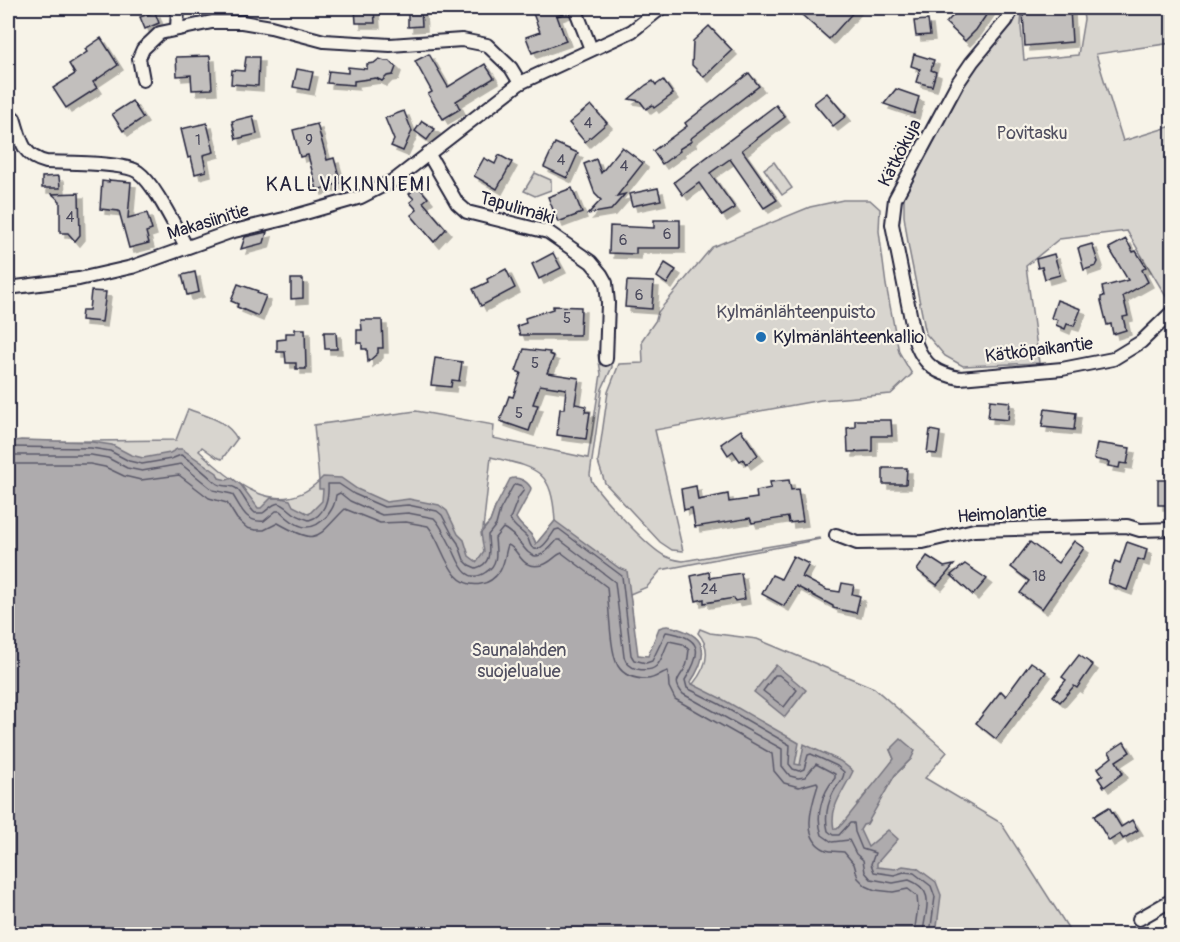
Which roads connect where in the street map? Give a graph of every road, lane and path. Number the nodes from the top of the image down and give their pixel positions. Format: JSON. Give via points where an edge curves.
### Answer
{"nodes":[{"id":1,"x":178,"y":8,"type":"edge"},
{"id":2,"x":575,"y":8,"type":"edge"},
{"id":3,"x":661,"y":8,"type":"edge"},
{"id":4,"x":1013,"y":8,"type":"edge"},
{"id":5,"x":177,"y":29,"type":"junction"},
{"id":6,"x":591,"y":49,"type":"junction"},
{"id":7,"x":143,"y":80,"type":"dead end"},
{"id":8,"x":520,"y":83,"type":"junction"},
{"id":9,"x":14,"y":118,"type":"dead end"},
{"id":10,"x":428,"y":153,"type":"junction"},
{"id":11,"x":186,"y":246,"type":"junction"},
{"id":12,"x":8,"y":288,"type":"edge"},
{"id":13,"x":1173,"y":312,"type":"edge"},
{"id":14,"x":606,"y":359,"type":"dead end"},
{"id":15,"x":932,"y":367,"type":"joint"},
{"id":16,"x":1173,"y":529,"type":"edge"},
{"id":17,"x":836,"y":535,"type":"dead end"},
{"id":18,"x":1173,"y":900,"type":"edge"},
{"id":19,"x":1138,"y":920,"type":"dead end"}],
"edges":[{"from":1,"to":5,"type":"street"},
{"from":2,"to":6,"type":"street"},
{"from":3,"to":6,"type":"street","name":"Makasiinitie","via":[[632,32]]},
{"from":4,"to":15,"type":"street","name":"Kätkökuja","via":[[957,84],[895,199],[892,224],[916,344],[922,358]]},
{"from":5,"to":7,"type":"street","via":[[160,33],[142,49],[139,58]]},
{"from":5,"to":8,"type":"street","via":[[212,22],[242,22],[324,42],[390,45],[462,40],[487,45],[511,68]]},
{"from":6,"to":8,"type":"street","name":"Makasiinitie"},
{"from":8,"to":10,"type":"street","name":"Makasiinitie"},
{"from":9,"to":11,"type":"street","via":[[24,150],[35,159],[125,166],[138,172]]},
{"from":10,"to":11,"type":"street","name":"Makasiinitie","via":[[396,179],[361,197]]},
{"from":10,"to":14,"type":"street","name":"Tapulimäki","via":[[457,203],[467,212],[548,232],[591,262],[606,283]]},
{"from":11,"to":12,"type":"street","name":"Makasiinitie","via":[[132,267]]},
{"from":13,"to":15,"type":"street","name":"Kätköpaikantie","via":[[1141,342],[1113,359],[1062,369],[960,378]]},
{"from":16,"to":17,"type":"street","name":"Heimolantie","via":[[1140,530],[1126,526],[974,530],[923,542],[856,543]]},
{"from":18,"to":19,"type":"street"}]}
